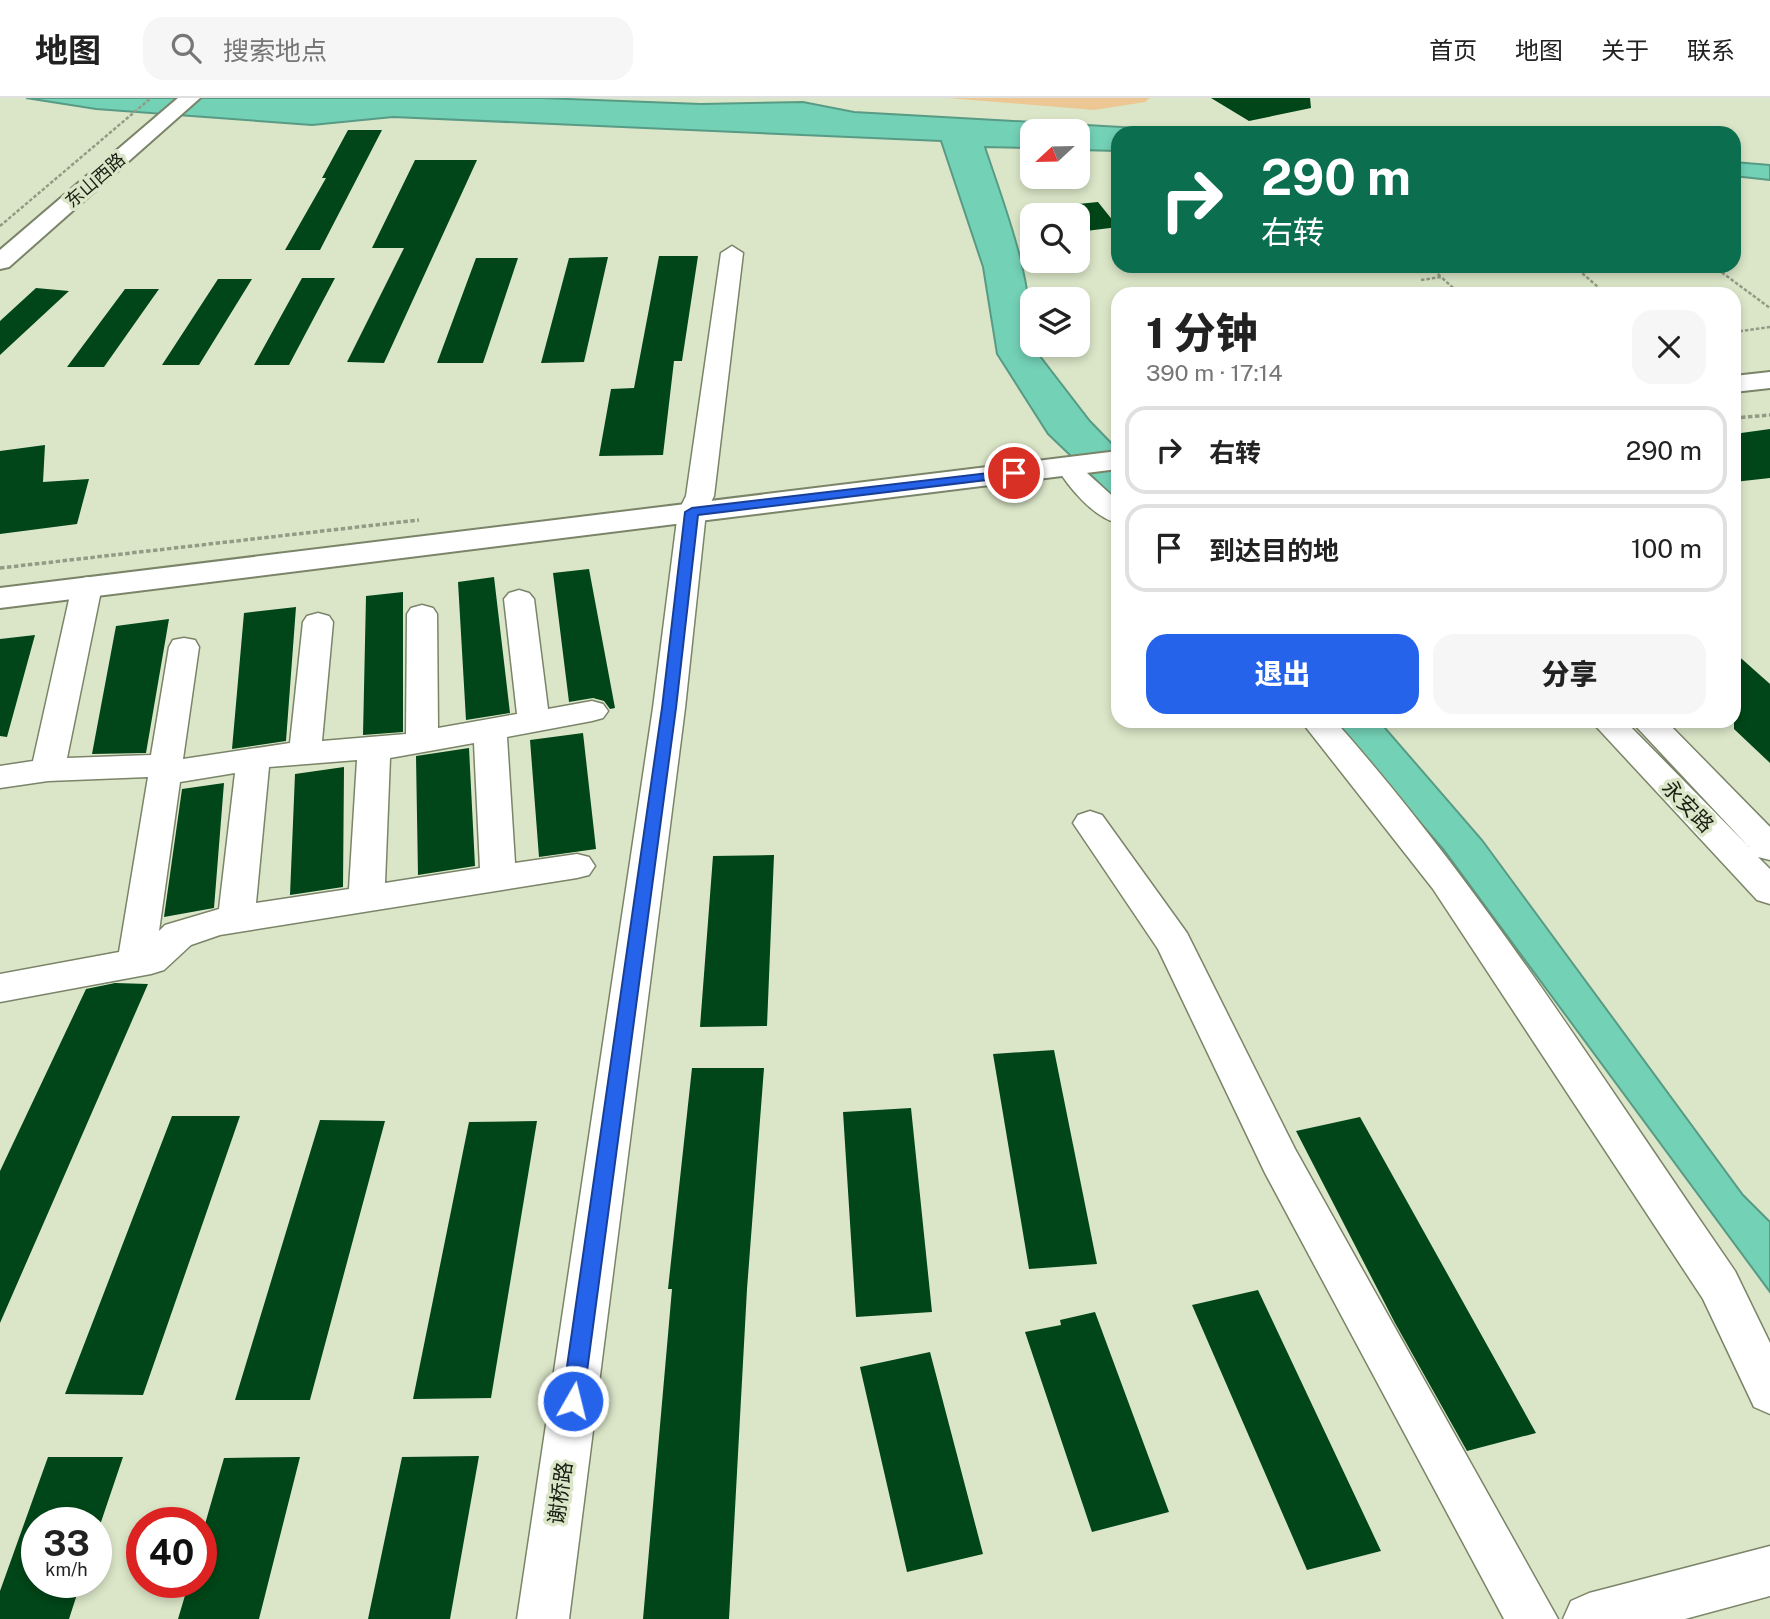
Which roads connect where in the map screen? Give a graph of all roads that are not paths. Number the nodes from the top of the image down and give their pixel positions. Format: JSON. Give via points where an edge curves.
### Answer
{"nodes":[{"id":1,"x":190,"y":98,"type":"edge"},
{"id":2,"x":152,"y":109,"type":"edge"},
{"id":3,"x":0,"y":238,"type":"edge"},
{"id":4,"x":732,"y":253,"type":"dead end"},
{"id":5,"x":0,"y":262,"type":"edge"},
{"id":6,"x":1770,"y":366,"type":"edge"},
{"id":7,"x":1741,"y":369,"type":"edge"},
{"id":8,"x":1770,"y":380,"type":"edge"},
{"id":9,"x":1741,"y":383,"type":"edge"},
{"id":10,"x":1111,"y":448,"type":"edge"},
{"id":11,"x":1064,"y":459,"type":"junction"},
{"id":12,"x":1111,"y":460,"type":"edge"},
{"id":13,"x":696,"y":504,"type":"junction"},
{"id":14,"x":1111,"y":509,"type":"edge"},
{"id":15,"x":0,"y":579,"type":"edge"},
{"id":16,"x":87,"y":586,"type":"junction"},
{"id":17,"x":0,"y":598,"type":"edge"},
{"id":18,"x":519,"y":599,"type":"dead end"},
{"id":19,"x":422,"y":614,"type":"dead end"},
{"id":20,"x":318,"y":622,"type":"dead end"},
{"id":21,"x":184,"y":647,"type":"dead end"},
{"id":22,"x":592,"y":711,"type":"dead end"},
{"id":23,"x":534,"y":720,"type":"junction"},
{"id":24,"x":1323,"y":728,"type":"edge"},
{"id":25,"x":1614,"y":728,"type":"edge"},
{"id":26,"x":1654,"y":728,"type":"edge"},
{"id":27,"x":489,"y":730,"type":"junction"},
{"id":28,"x":422,"y":742,"type":"junction"},
{"id":29,"x":374,"y":748,"type":"junction"},
{"id":30,"x":305,"y":752,"type":"junction"},
{"id":31,"x":253,"y":759,"type":"junction"},
{"id":32,"x":165,"y":769,"type":"junction"},
{"id":33,"x":48,"y":770,"type":"junction"},
{"id":34,"x":0,"y":778,"type":"edge"},
{"id":35,"x":1090,"y":823,"type":"dead end"},
{"id":36,"x":1770,"y":848,"type":"edge"},
{"id":37,"x":577,"y":866,"type":"dead end"},
{"id":38,"x":498,"y":878,"type":"junction"},
{"id":39,"x":1770,"y":891,"type":"edge"},
{"id":40,"x":366,"y":898,"type":"junction"},
{"id":41,"x":236,"y":919,"type":"junction"},
{"id":42,"x":136,"y":963,"type":"junction"},
{"id":43,"x":0,"y":988,"type":"edge"},
{"id":44,"x":1770,"y":1392,"type":"edge"},
{"id":45,"x":1770,"y":1571,"type":"edge"},
{"id":46,"x":543,"y":1619,"type":"edge"},
{"id":47,"x":1532,"y":1619,"type":"edge"},
{"id":48,"x":1589,"y":1619,"type":"edge"}],
"edges":[{"from":1,"to":2,"type":"main road","name":"东山西路"},
{"from":2,"to":3,"type":"main road","name":"东山西路"},
{"from":2,"to":5,"type":"main road","name":"东山西路"},
{"from":4,"to":13,"type":"street","name":"谢桥路"},
{"from":6,"to":7,"type":"main road"},
{"from":8,"to":9,"type":"main road"},
{"from":10,"to":11,"type":"main road"},
{"from":11,"to":12,"type":"main road"},
{"from":11,"to":13,"type":"main road"},
{"from":11,"to":14,"type":"street","via":[[1076,478]]},
{"from":13,"to":15,"type":"main road"},
{"from":13,"to":16,"type":"main road"},
{"from":13,"to":46,"type":"street","name":"谢桥路"},
{"from":16,"to":17,"type":"main road"},
{"from":16,"to":33,"type":"street"},
{"from":18,"to":23,"type":"street"},
{"from":19,"to":28,"type":"street"},
{"from":20,"to":30,"type":"street"},
{"from":21,"to":32,"type":"street"},
{"from":22,"to":23,"type":"street"},
{"from":23,"to":27,"type":"street"},
{"from":24,"to":44,"type":"street","via":[[1454,892],[1719,1285]]},
{"from":25,"to":39,"type":"street","name":"永安路"},
{"from":26,"to":36,"type":"street","name":"永安路"},
{"from":27,"to":28,"type":"street"},
{"from":27,"to":38,"type":"street"},
{"from":28,"to":29,"type":"street"},
{"from":29,"to":30,"type":"street"},
{"from":29,"to":40,"type":"street"},
{"from":30,"to":31,"type":"street"},
{"from":31,"to":32,"type":"street"},
{"from":31,"to":41,"type":"street"},
{"from":32,"to":33,"type":"street"},
{"from":32,"to":42,"type":"street"},
{"from":33,"to":34,"type":"street"},
{"from":35,"to":47,"type":"street","via":[[1174,943],[1280,1161]]},
{"from":37,"to":38,"type":"street"},
{"from":38,"to":40,"type":"street"},
{"from":40,"to":41,"type":"street"},
{"from":41,"to":42,"type":"street","via":[[178,935],[150,960]]},
{"from":42,"to":43,"type":"street"},
{"from":45,"to":48,"type":"street"}]}
